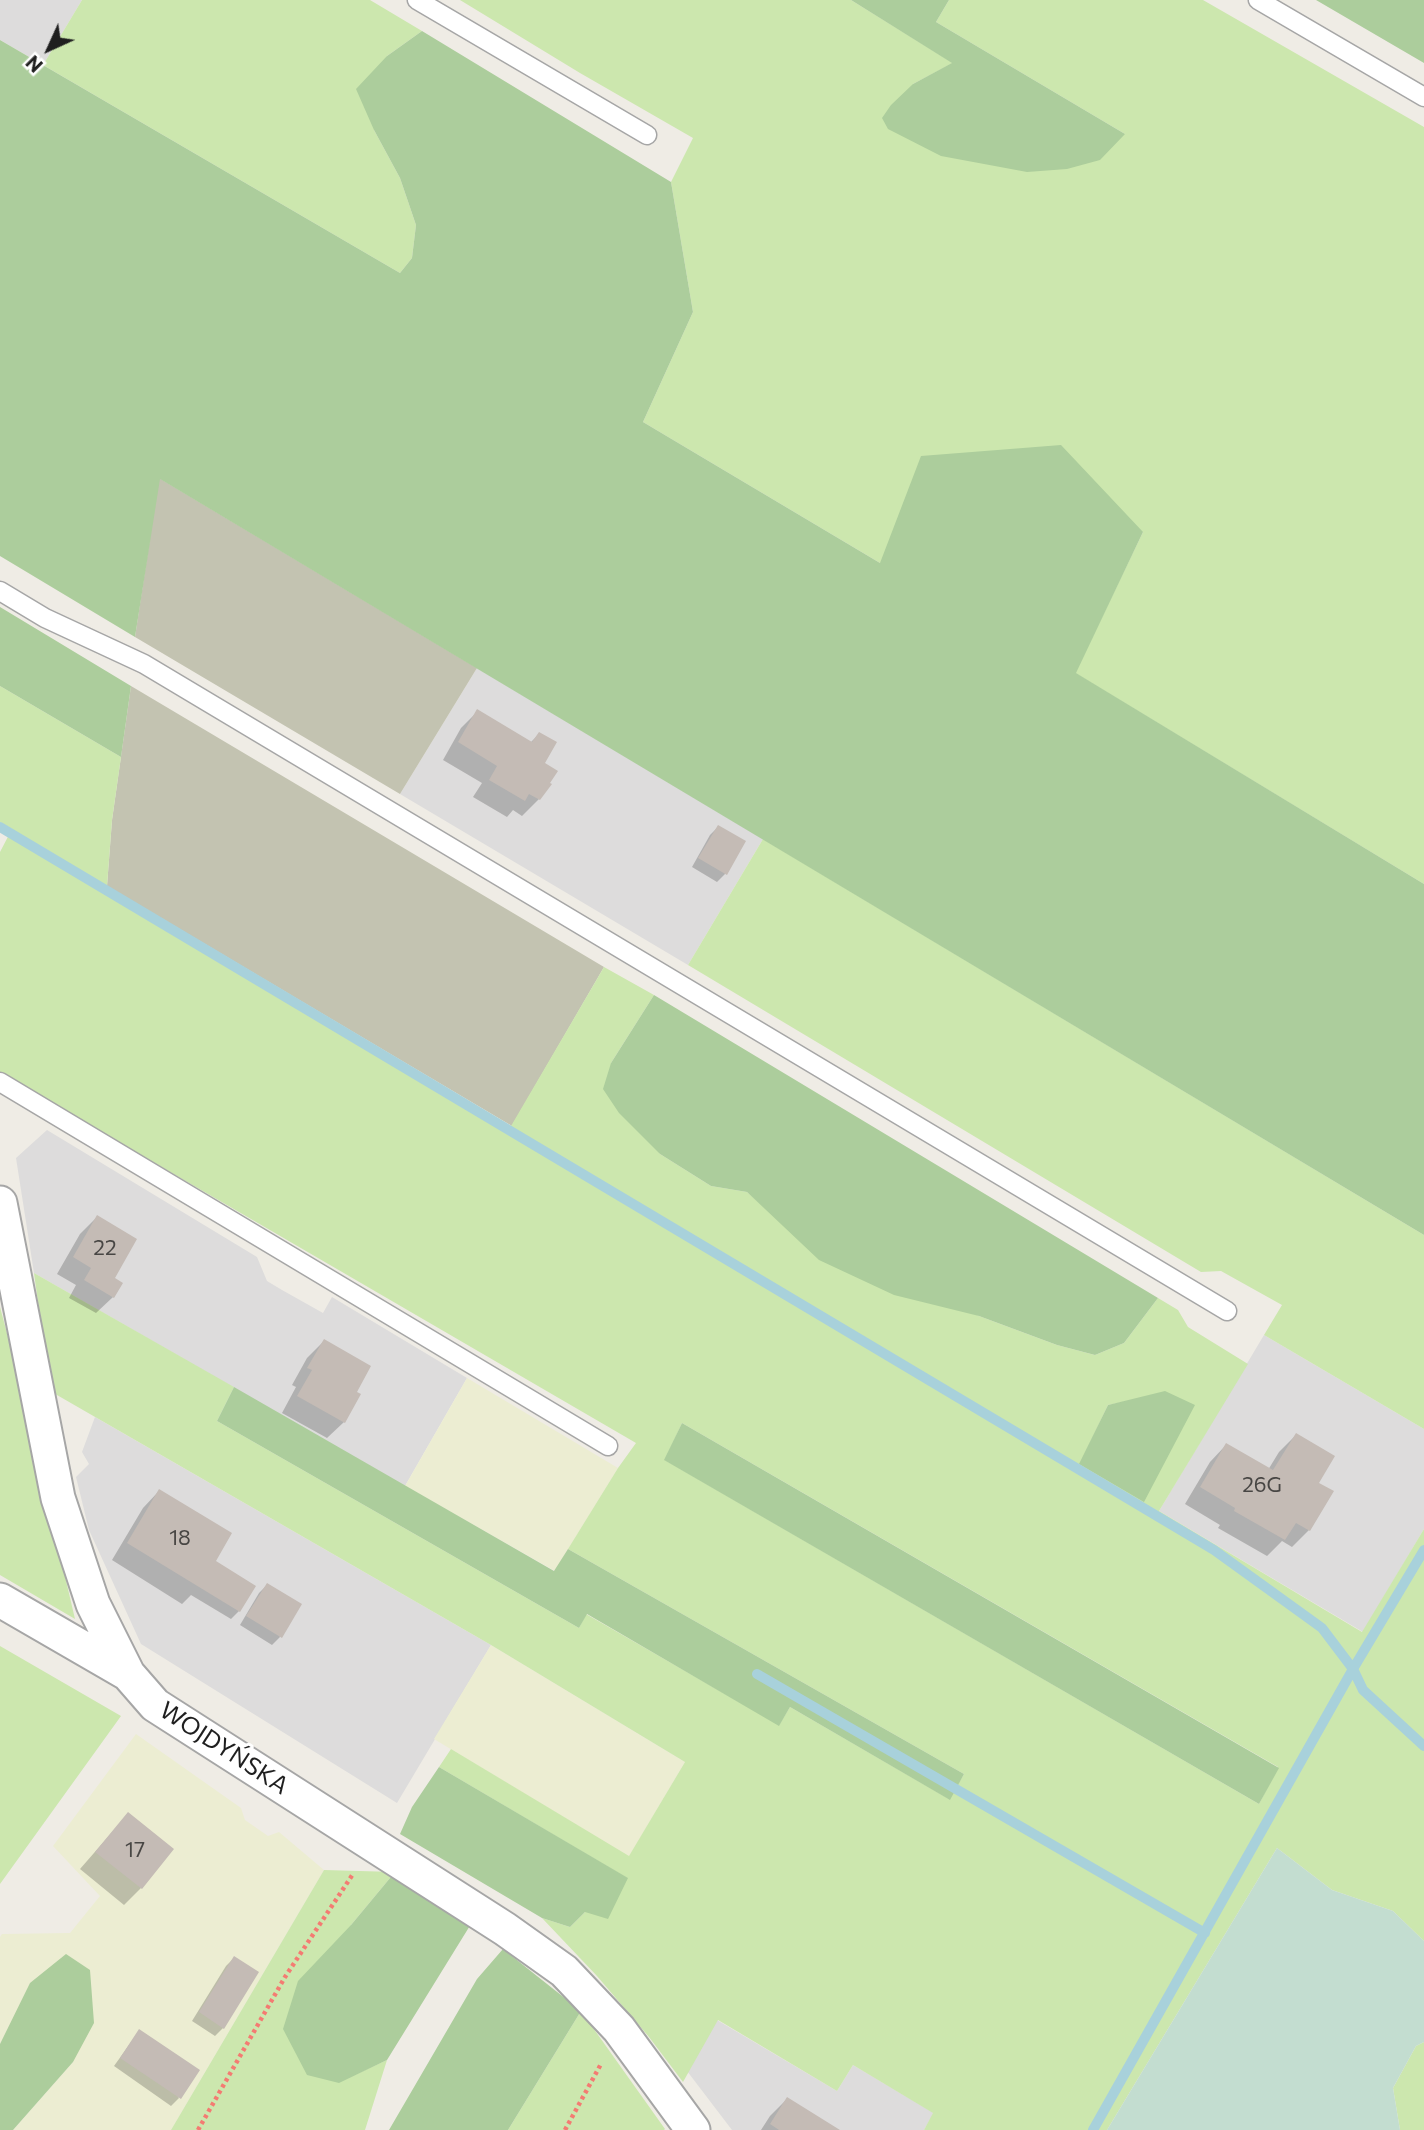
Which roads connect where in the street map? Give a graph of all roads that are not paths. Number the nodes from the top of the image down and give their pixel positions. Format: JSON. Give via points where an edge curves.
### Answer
{"nodes":[{"id":1,"x":417,"y":0,"type":"edge"},
{"id":2,"x":1258,"y":0,"type":"edge"},
{"id":3,"x":1424,"y":97,"type":"edge"},
{"id":4,"x":647,"y":135,"type":"dead end"},
{"id":5,"x":0,"y":591,"type":"edge"},
{"id":6,"x":0,"y":1082,"type":"edge"},
{"id":7,"x":0,"y":1203,"type":"edge"},
{"id":8,"x":1227,"y":1311,"type":"dead end"},
{"id":9,"x":608,"y":1446,"type":"dead end"},
{"id":10,"x":0,"y":1600,"type":"edge"},
{"id":11,"x":128,"y":1674,"type":"junction"},
{"id":12,"x":693,"y":2130,"type":"edge"}],
"edges":[{"from":1,"to":4,"type":"lane"},
{"from":2,"to":3,"type":"lane"},
{"from":5,"to":8,"type":"lane","via":[[45,618],[144,664]]},
{"from":6,"to":9,"type":"lane"},
{"from":7,"to":11,"type":"street","name":"WOJDYŃSKA","via":[[58,1498],[93,1604]]},
{"from":10,"to":11,"type":"street"},
{"from":11,"to":12,"type":"street","name":"WOJDYŃSKA","via":[[155,1704],[564,1971],[619,2029]]}]}
